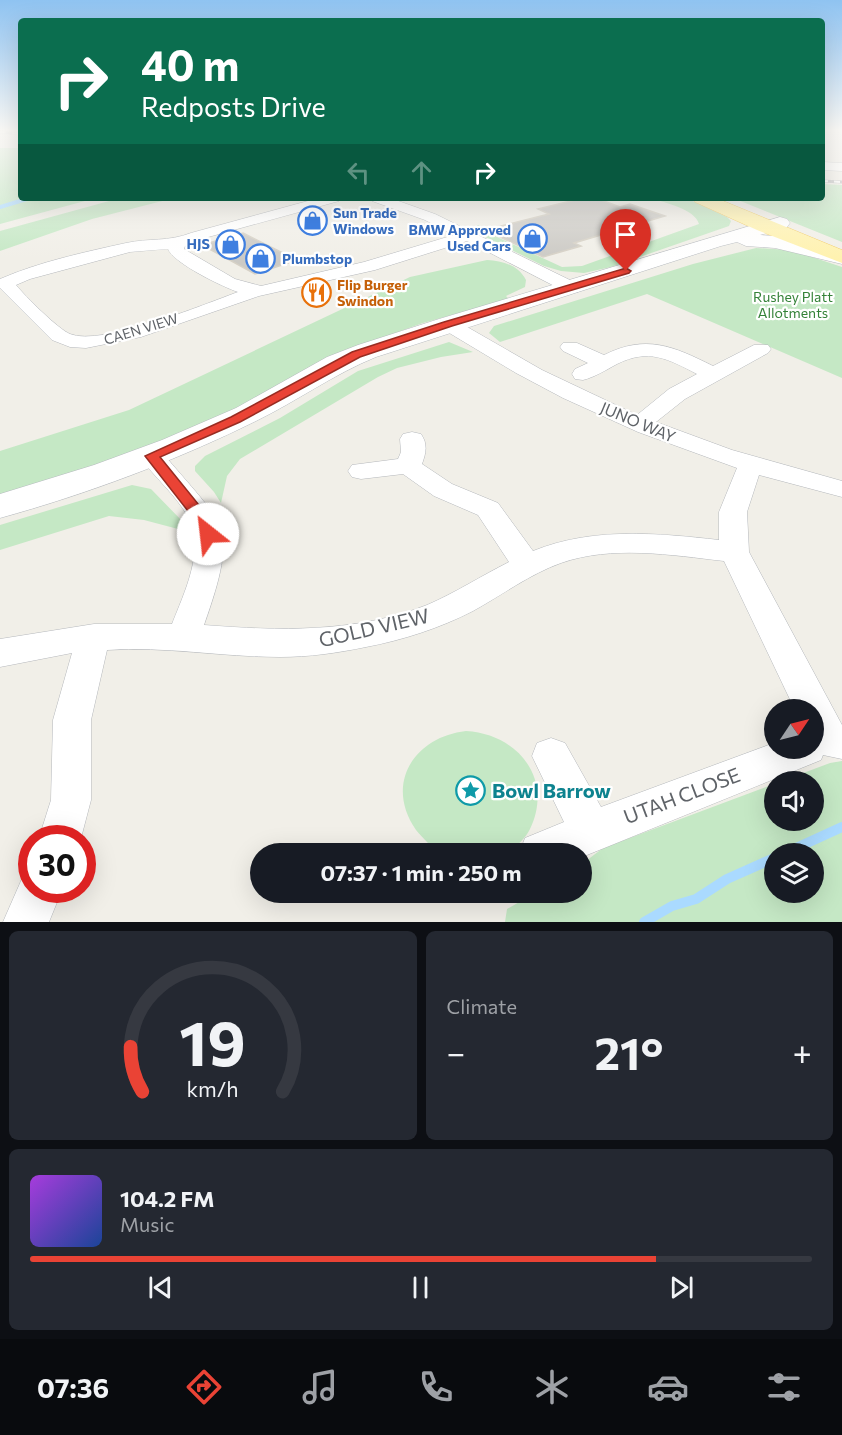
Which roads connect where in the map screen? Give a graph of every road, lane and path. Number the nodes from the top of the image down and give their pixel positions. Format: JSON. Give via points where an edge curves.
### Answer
{"nodes":[{"id":1,"x":323,"y":201,"type":"edge"},
{"id":2,"x":386,"y":201,"type":"edge"},
{"id":3,"x":709,"y":201,"type":"edge"},
{"id":4,"x":720,"y":201,"type":"edge"},
{"id":5,"x":767,"y":223,"type":"junction"},
{"id":6,"x":469,"y":236,"type":"junction"},
{"id":7,"x":714,"y":242,"type":"junction"},
{"id":8,"x":177,"y":244,"type":"junction"},
{"id":9,"x":842,"y":246,"type":"edge"},
{"id":10,"x":842,"y":257,"type":"edge"},
{"id":11,"x":572,"y":288,"type":"junction"},
{"id":12,"x":256,"y":291,"type":"junction"},
{"id":13,"x":448,"y":324,"type":"junction"},
{"id":14,"x":570,"y":347,"type":"dead end"},
{"id":15,"x":761,"y":350,"type":"dead end"},
{"id":16,"x":604,"y":363,"type":"junction"},
{"id":17,"x":583,"y":374,"type":"dead end"},
{"id":18,"x":713,"y":374,"type":"junction"},
{"id":19,"x":640,"y":424,"type":"junction"},
{"id":20,"x":412,"y":439,"type":"dead end"},
{"id":21,"x":152,"y":456,"type":"junction"},
{"id":22,"x":752,"y":465,"type":"junction"},
{"id":23,"x":408,"y":466,"type":"junction"},
{"id":24,"x":361,"y":471,"type":"dead end"},
{"id":25,"x":842,"y":489,"type":"edge"},
{"id":26,"x":0,"y":506,"type":"edge"},
{"id":27,"x":734,"y":552,"type":"junction"},
{"id":28,"x":528,"y":566,"type":"junction"},
{"id":29,"x":94,"y":637,"type":"junction"},
{"id":30,"x":183,"y":637,"type":"junction"},
{"id":31,"x":0,"y":653,"type":"edge"},
{"id":32,"x":802,"y":699,"type":"edge"},
{"id":33,"x":551,"y":756,"type":"dead end"},
{"id":34,"x":783,"y":759,"type":"edge"},
{"id":35,"x":63,"y":825,"type":"edge"},
{"id":36,"x":591,"y":831,"type":"junction"},
{"id":37,"x":563,"y":843,"type":"edge"},
{"id":38,"x":34,"y":903,"type":"edge"},
{"id":39,"x":26,"y":922,"type":"edge"}],
"edges":[{"from":1,"to":8,"type":"street","name":"CAEN VIEW"},
{"from":2,"to":6,"type":"street"},
{"from":3,"to":5,"type":"main road"},
{"from":4,"to":5,"type":"main road"},
{"from":5,"to":7,"type":"main road"},
{"from":5,"to":9,"type":"main road"},
{"from":5,"to":10,"type":"main road"},
{"from":6,"to":11,"type":"street"},
{"from":6,"to":12,"type":"street","name":"CAEN VIEW","via":[[360,269]]},
{"from":7,"to":10,"type":"main road","via":[[769,241]]},
{"from":7,"to":11,"type":"main road"},
{"from":8,"to":12,"type":"street","name":"CAEN VIEW","via":[[180,254],[241,288]]},
{"from":8,"to":12,"type":"street","name":"CAEN VIEW","via":[[129,247],[6,283],[63,339],[90,343],[133,333]]},
{"from":11,"to":13,"type":"main road"},
{"from":13,"to":19,"type":"street","name":"JUNO WAY","via":[[535,375]]},
{"from":13,"to":21,"type":"main road","via":[[346,359],[247,414]]},
{"from":14,"to":16,"type":"street"},
{"from":15,"to":18,"type":"street"},
{"from":16,"to":17,"type":"street"},
{"from":16,"to":18,"type":"street","via":[[633,351],[650,350]]},
{"from":18,"to":19,"type":"street","via":[[666,401]]},
{"from":19,"to":22,"type":"street","name":"JUNO WAY"},
{"from":20,"to":23,"type":"street","via":[[414,452]]},
{"from":21,"to":26,"type":"main road"},
{"from":21,"to":30,"type":"street","via":[[202,518],[208,534],[204,572]]},
{"from":22,"to":25,"type":"street","name":"JUNO WAY"},
{"from":22,"to":27,"type":"street","via":[[733,512]]},
{"from":23,"to":24,"type":"street"},
{"from":23,"to":28,"type":"street","via":[[443,490],[488,509]]},
{"from":27,"to":28,"type":"street","name":"GOLD VIEW","via":[[654,544],[608,545],[549,556]]},
{"from":27,"to":32,"type":"street"},
{"from":28,"to":30,"type":"street","name":"GOLD VIEW","via":[[442,612],[364,634],[316,643],[260,645]]},
{"from":29,"to":30,"type":"street","name":"GOLD VIEW"},
{"from":29,"to":31,"type":"street","name":"GOLD VIEW"},
{"from":29,"to":35,"type":"street","via":[[72,720],[73,777]]},
{"from":33,"to":36,"type":"street"},
{"from":34,"to":36,"type":"street","name":"UTAH CLOSE"},
{"from":36,"to":37,"type":"street","name":"UTAH CLOSE"},
{"from":38,"to":39,"type":"street"}]}
